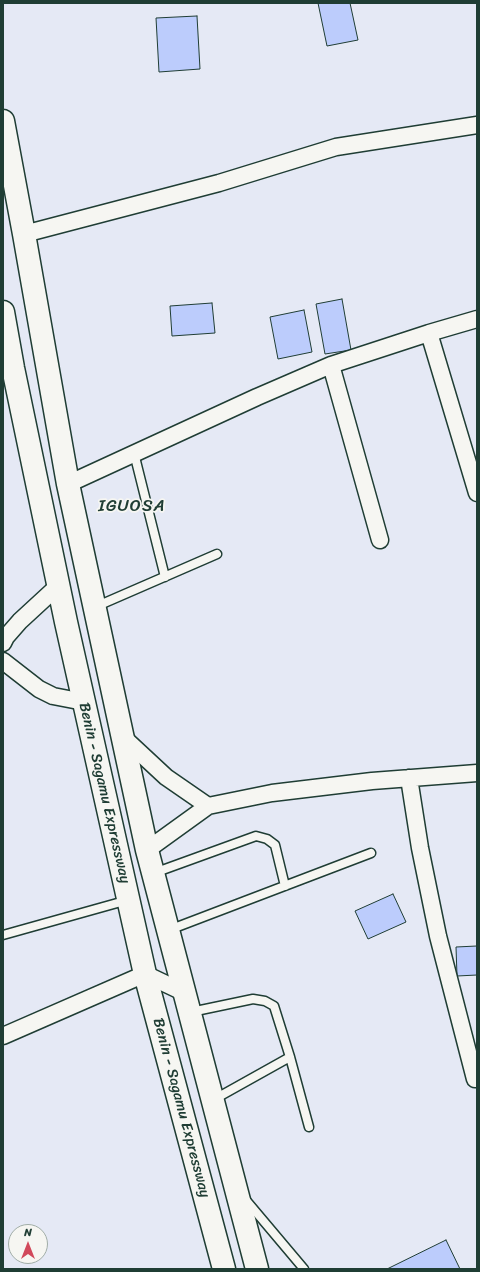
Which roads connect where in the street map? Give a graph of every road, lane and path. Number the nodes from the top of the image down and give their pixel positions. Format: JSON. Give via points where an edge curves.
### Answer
{"nodes":[{"id":1,"x":3,"y":121,"type":"edge"},
{"id":2,"x":477,"y":125,"type":"edge"},
{"id":3,"x":24,"y":234,"type":"junction"},
{"id":4,"x":3,"y":312,"type":"edge"},
{"id":5,"x":477,"y":319,"type":"edge"},
{"id":6,"x":429,"y":333,"type":"junction"},
{"id":7,"x":331,"y":365,"type":"junction"},
{"id":8,"x":8,"y":370,"type":"edge"},
{"id":9,"x":134,"y":453,"type":"junction"},
{"id":10,"x":68,"y":484,"type":"junction"},
{"id":11,"x":477,"y":493,"type":"edge"},
{"id":12,"x":380,"y":540,"type":"dead end"},
{"id":13,"x":217,"y":554,"type":"dead end"},
{"id":14,"x":165,"y":577,"type":"junction"},
{"id":15,"x":58,"y":586,"type":"junction"},
{"id":16,"x":95,"y":608,"type":"junction"},
{"id":17,"x":3,"y":643,"type":"edge"},
{"id":18,"x":3,"y":661,"type":"edge"},
{"id":19,"x":84,"y":702,"type":"junction"},
{"id":20,"x":123,"y":737,"type":"junction"},
{"id":21,"x":477,"y":773,"type":"edge"},
{"id":22,"x":409,"y":778,"type":"junction"},
{"id":23,"x":208,"y":806,"type":"junction"},
{"id":24,"x":147,"y":850,"type":"junction"},
{"id":25,"x":371,"y":853,"type":"dead end"},
{"id":26,"x":153,"y":873,"type":"junction"},
{"id":27,"x":285,"y":886,"type":"junction"},
{"id":28,"x":128,"y":900,"type":"junction"},
{"id":29,"x":168,"y":930,"type":"junction"},
{"id":30,"x":3,"y":935,"type":"edge"},
{"id":31,"x":146,"y":974,"type":"junction"},
{"id":32,"x":187,"y":1002,"type":"junction"},
{"id":33,"x":3,"y":1036,"type":"edge"},
{"id":34,"x":290,"y":1057,"type":"junction"},
{"id":35,"x":475,"y":1079,"type":"dead end"},
{"id":36,"x":213,"y":1100,"type":"junction"},
{"id":37,"x":309,"y":1127,"type":"dead end"},
{"id":38,"x":236,"y":1187,"type":"junction"},
{"id":39,"x":224,"y":1269,"type":"edge"},
{"id":40,"x":257,"y":1269,"type":"edge"},
{"id":41,"x":304,"y":1269,"type":"edge"}],
"edges":[{"from":1,"to":3,"type":"highway"},
{"from":2,"to":3,"type":"street","via":[[336,147],[219,183]]},
{"from":3,"to":10,"type":"highway"},
{"from":4,"to":8,"type":"highway","name":"Benin - Sagamu Expressway"},
{"from":5,"to":6,"type":"street"},
{"from":6,"to":7,"type":"street"},
{"from":6,"to":11,"type":"street"},
{"from":7,"to":9,"type":"street"},
{"from":7,"to":12,"type":"street"},
{"from":8,"to":15,"type":"highway","name":"Benin - Sagamu Expressway"},
{"from":9,"to":10,"type":"street"},
{"from":9,"to":14,"type":"lane"},
{"from":10,"to":16,"type":"highway"},
{"from":13,"to":14,"type":"lane"},
{"from":14,"to":16,"type":"lane"},
{"from":15,"to":17,"type":"street","via":[[20,621]]},
{"from":15,"to":19,"type":"highway","name":"Benin - Sagamu Expressway"},
{"from":16,"to":20,"type":"highway"},
{"from":18,"to":19,"type":"street","via":[[39,689],[53,696]]},
{"from":19,"to":28,"type":"highway","name":"Benin - Sagamu Expressway"},
{"from":20,"to":23,"type":"street","via":[[166,778]]},
{"from":20,"to":24,"type":"highway"},
{"from":21,"to":22,"type":"street"},
{"from":22,"to":23,"type":"street","via":[[272,793]]},
{"from":22,"to":35,"type":"street","via":[[438,936]]},
{"from":23,"to":24,"type":"street"},
{"from":24,"to":26,"type":"highway"},
{"from":25,"to":27,"type":"lane"},
{"from":26,"to":27,"type":"lane","via":[[256,836],[275,845]]},
{"from":26,"to":29,"type":"highway"},
{"from":27,"to":29,"type":"lane"},
{"from":28,"to":30,"type":"lane"},
{"from":28,"to":31,"type":"highway","name":"Benin - Sagamu Expressway"},
{"from":29,"to":32,"type":"highway"},
{"from":31,"to":32,"type":"street"},
{"from":31,"to":33,"type":"street"},
{"from":31,"to":39,"type":"highway","name":"Benin - Sagamu Expressway"},
{"from":32,"to":34,"type":"lane","via":[[253,999],[266,1001],[274,1006]]},
{"from":32,"to":36,"type":"highway"},
{"from":34,"to":36,"type":"lane"},
{"from":34,"to":37,"type":"lane"},
{"from":36,"to":38,"type":"highway"},
{"from":38,"to":40,"type":"highway"},
{"from":38,"to":41,"type":"lane"}]}
